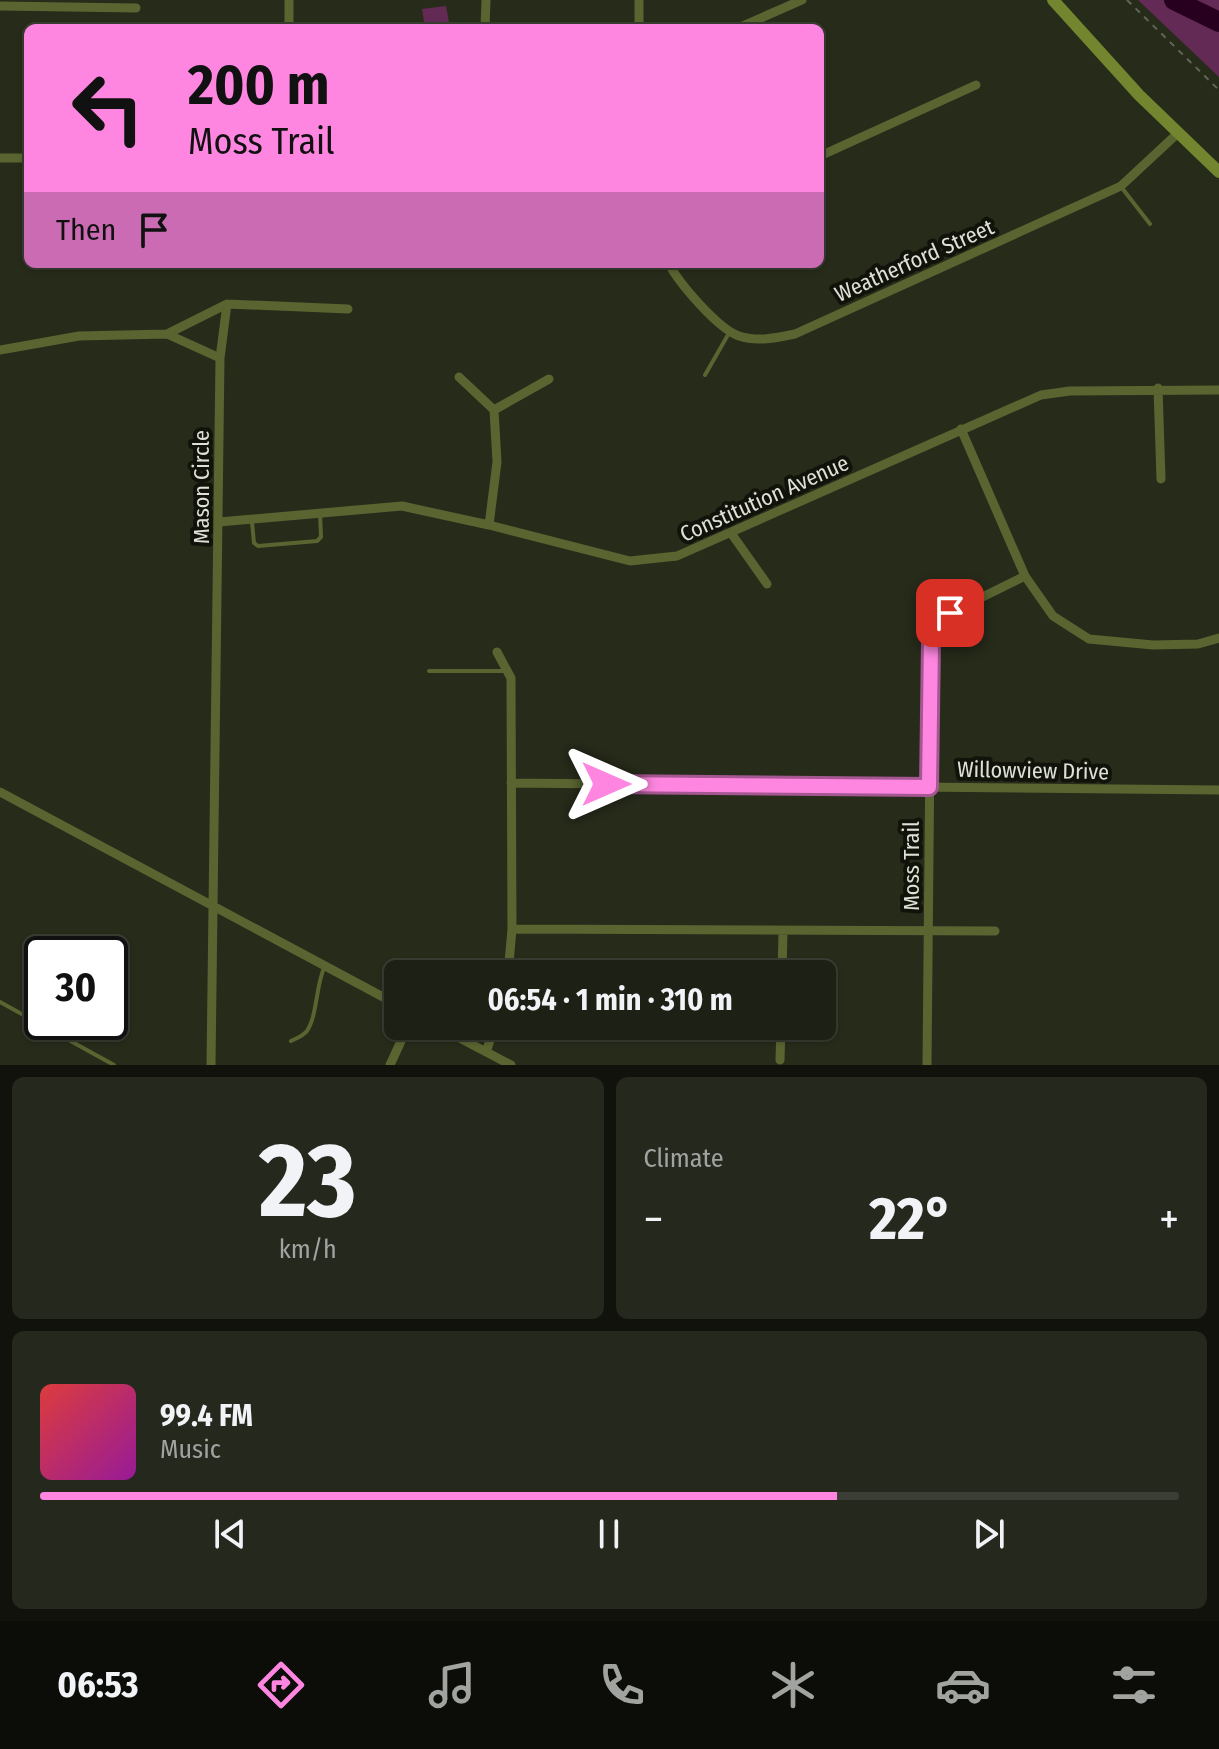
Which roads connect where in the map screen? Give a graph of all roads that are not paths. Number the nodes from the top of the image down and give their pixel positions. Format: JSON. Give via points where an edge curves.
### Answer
{"nodes":[{"id":1,"x":289,"y":0,"type":"edge"},
{"id":2,"x":486,"y":0,"type":"edge"},
{"id":3,"x":639,"y":0,"type":"edge"},
{"id":4,"x":802,"y":0,"type":"edge"},
{"id":5,"x":1053,"y":0,"type":"edge"},
{"id":6,"x":0,"y":6,"type":"edge"},
{"id":7,"x":136,"y":8,"type":"dead end"},
{"id":8,"x":289,"y":24,"type":"edge"},
{"id":9,"x":485,"y":24,"type":"edge"},
{"id":10,"x":639,"y":24,"type":"edge"},
{"id":11,"x":747,"y":24,"type":"edge"},
{"id":12,"x":976,"y":85,"type":"dead end"},
{"id":13,"x":1178,"y":133,"type":"junction"},
{"id":14,"x":824,"y":154,"type":"edge"},
{"id":15,"x":0,"y":158,"type":"edge"},
{"id":16,"x":24,"y":158,"type":"edge"},
{"id":17,"x":1219,"y":172,"type":"edge"},
{"id":18,"x":1121,"y":186,"type":"junction"},
{"id":19,"x":1150,"y":224,"type":"dead end"},
{"id":20,"x":671,"y":268,"type":"edge"},
{"id":21,"x":227,"y":304,"type":"junction"},
{"id":22,"x":348,"y":309,"type":"dead end"},
{"id":23,"x":731,"y":330,"type":"junction"},
{"id":24,"x":167,"y":334,"type":"junction"},
{"id":25,"x":0,"y":350,"type":"edge"},
{"id":26,"x":220,"y":358,"type":"junction"},
{"id":27,"x":705,"y":375,"type":"dead end"},
{"id":28,"x":459,"y":377,"type":"dead end"},
{"id":29,"x":549,"y":379,"type":"dead end"},
{"id":30,"x":1158,"y":388,"type":"junction"},
{"id":31,"x":1219,"y":390,"type":"edge"},
{"id":32,"x":494,"y":410,"type":"junction"},
{"id":33,"x":961,"y":429,"type":"junction"},
{"id":34,"x":1161,"y":479,"type":"dead end"},
{"id":35,"x":320,"y":513,"type":"junction"},
{"id":36,"x":251,"y":519,"type":"junction"},
{"id":37,"x":219,"y":522,"type":"junction"},
{"id":38,"x":489,"y":525,"type":"junction"},
{"id":39,"x":731,"y":533,"type":"junction"},
{"id":40,"x":1025,"y":576,"type":"junction"},
{"id":41,"x":767,"y":584,"type":"dead end"},
{"id":42,"x":1219,"y":638,"type":"edge"},
{"id":43,"x":497,"y":652,"type":"dead end"},
{"id":44,"x":429,"y":671,"type":"dead end"},
{"id":45,"x":507,"y":671,"type":"junction"},
{"id":46,"x":511,"y":783,"type":"junction"},
{"id":47,"x":929,"y":787,"type":"junction"},
{"id":48,"x":1219,"y":790,"type":"edge"},
{"id":49,"x":0,"y":792,"type":"edge"},
{"id":50,"x":213,"y":905,"type":"junction"},
{"id":51,"x":512,"y":929,"type":"junction"},
{"id":52,"x":783,"y":931,"type":"junction"},
{"id":53,"x":929,"y":931,"type":"junction"},
{"id":54,"x":995,"y":931,"type":"dead end"},
{"id":55,"x":509,"y":960,"type":"edge"},
{"id":56,"x":782,"y":960,"type":"edge"},
{"id":57,"x":325,"y":965,"type":"junction"},
{"id":58,"x":384,"y":997,"type":"edge"},
{"id":59,"x":0,"y":1002,"type":"edge"},
{"id":60,"x":402,"y":1040,"type":"edge"},
{"id":61,"x":463,"y":1040,"type":"edge"},
{"id":62,"x":490,"y":1040,"type":"edge"},
{"id":63,"x":781,"y":1040,"type":"edge"},
{"id":64,"x":291,"y":1041,"type":"dead end"},
{"id":65,"x":486,"y":1052,"type":"junction"},
{"id":66,"x":780,"y":1060,"type":"dead end"},
{"id":67,"x":114,"y":1065,"type":"edge"},
{"id":68,"x":211,"y":1065,"type":"edge"},
{"id":69,"x":390,"y":1065,"type":"edge"},
{"id":70,"x":511,"y":1065,"type":"edge"},
{"id":71,"x":927,"y":1065,"type":"edge"}],
"edges":[{"from":1,"to":8,"type":"street"},
{"from":2,"to":9,"type":"street"},
{"from":3,"to":10,"type":"street"},
{"from":4,"to":11,"type":"street"},
{"from":5,"to":13,"type":"main road"},
{"from":6,"to":7,"type":"street"},
{"from":12,"to":14,"type":"street"},
{"from":13,"to":17,"type":"main road"},
{"from":13,"to":18,"type":"street","name":"Weatherford Street"},
{"from":15,"to":16,"type":"street"},
{"from":18,"to":19,"type":"lane"},
{"from":18,"to":23,"type":"street","name":"Weatherford Street","via":[[795,334],[769,339]]},
{"from":20,"to":23,"type":"street","name":"Weatherford Street"},
{"from":21,"to":22,"type":"street"},
{"from":21,"to":24,"type":"street"},
{"from":21,"to":26,"type":"street","name":"Mason Circle"},
{"from":23,"to":27,"type":"lane"},
{"from":24,"to":25,"type":"street","via":[[79,336]]},
{"from":24,"to":26,"type":"street"},
{"from":26,"to":37,"type":"street","name":"Mason Circle"},
{"from":28,"to":32,"type":"street"},
{"from":29,"to":32,"type":"street"},
{"from":30,"to":31,"type":"street","name":"Constitution Avenue"},
{"from":30,"to":33,"type":"street","name":"Constitution Avenue","via":[[1041,395]]},
{"from":30,"to":34,"type":"street"},
{"from":32,"to":38,"type":"street","via":[[497,462]]},
{"from":33,"to":39,"type":"street","name":"Constitution Avenue"},
{"from":33,"to":40,"type":"street"},
{"from":35,"to":36,"type":"street","name":"Constitution Avenue"},
{"from":35,"to":36,"type":"lane","via":[[317,541],[258,546]]},
{"from":35,"to":38,"type":"street","name":"Constitution Avenue","via":[[402,506]]},
{"from":36,"to":37,"type":"street","name":"Constitution Avenue"},
{"from":37,"to":50,"type":"street","name":"Mason Circle"},
{"from":38,"to":39,"type":"street","name":"Constitution Avenue","via":[[630,561],[677,556]]},
{"from":39,"to":41,"type":"street"},
{"from":40,"to":42,"type":"street","via":[[1053,616],[1089,639],[1153,645]]},
{"from":40,"to":47,"type":"street","name":"Moss Trail","via":[[950,613],[931,641]]},
{"from":43,"to":45,"type":"street"},
{"from":44,"to":45,"type":"lane"},
{"from":45,"to":46,"type":"street"},
{"from":46,"to":47,"type":"street","name":"Willowview Drive"},
{"from":46,"to":51,"type":"street"},
{"from":47,"to":48,"type":"street","name":"Willowview Drive"},
{"from":47,"to":53,"type":"street","name":"Moss Trail"},
{"from":49,"to":50,"type":"street"},
{"from":50,"to":57,"type":"street"},
{"from":50,"to":68,"type":"street","name":"Mason Circle"},
{"from":51,"to":52,"type":"street"},
{"from":51,"to":55,"type":"street"},
{"from":52,"to":53,"type":"street"},
{"from":52,"to":56,"type":"street"},
{"from":53,"to":54,"type":"street"},
{"from":53,"to":71,"type":"street","name":"Moss Trail"},
{"from":57,"to":58,"type":"street"},
{"from":57,"to":64,"type":"lane","via":[[309,1029]]},
{"from":59,"to":67,"type":"lane"},
{"from":60,"to":69,"type":"street"},
{"from":61,"to":65,"type":"street"},
{"from":62,"to":65,"type":"street"},
{"from":63,"to":66,"type":"street"},
{"from":65,"to":70,"type":"street"}]}
